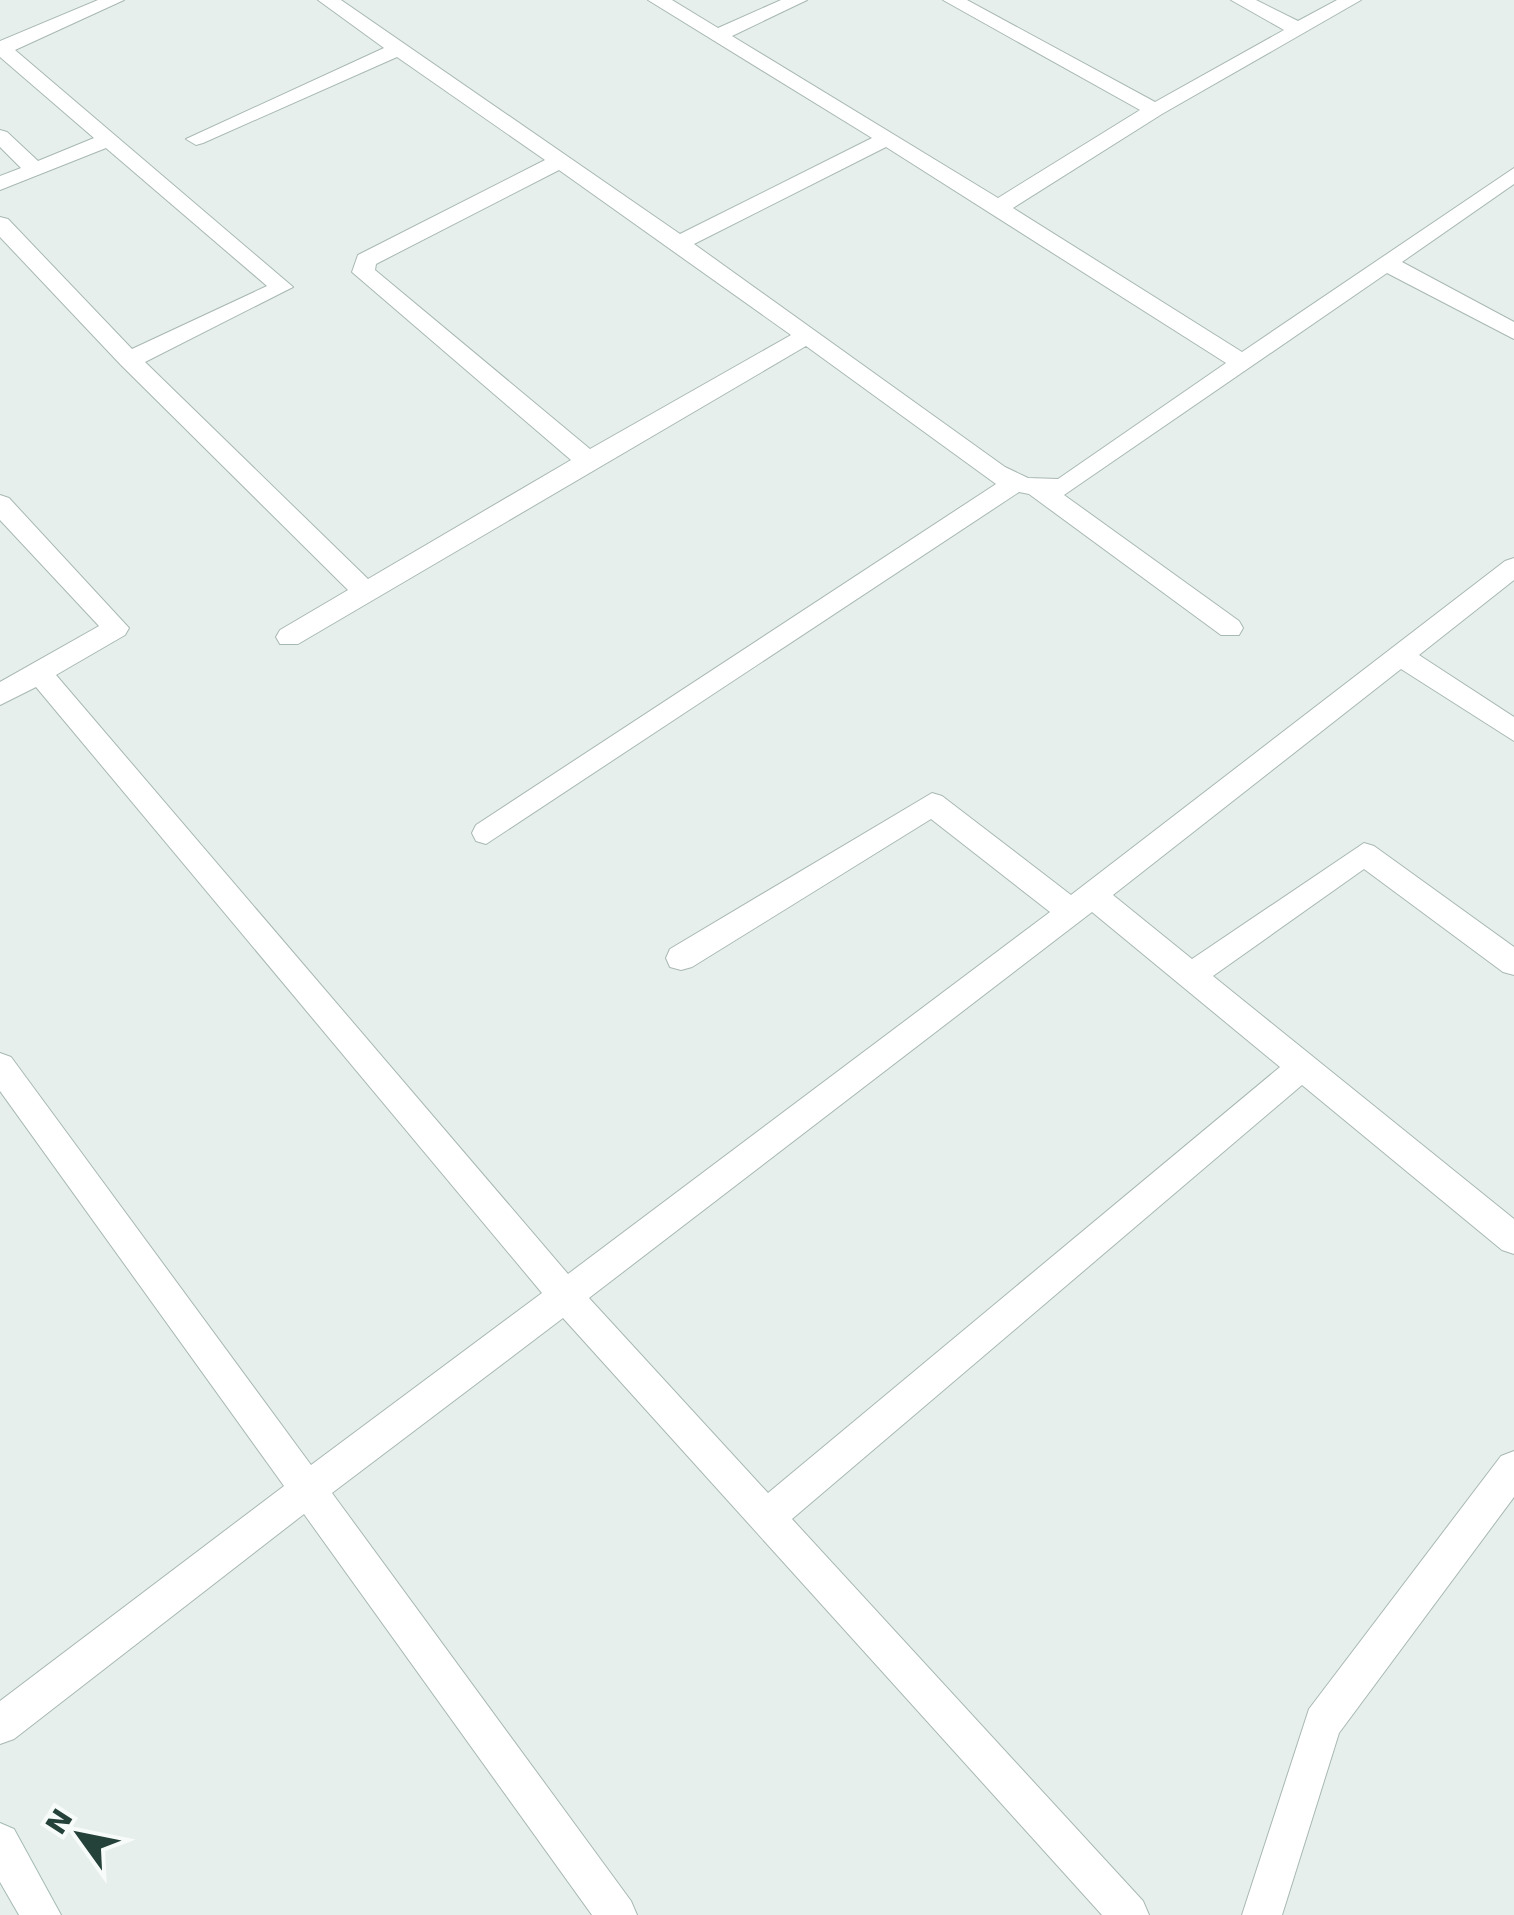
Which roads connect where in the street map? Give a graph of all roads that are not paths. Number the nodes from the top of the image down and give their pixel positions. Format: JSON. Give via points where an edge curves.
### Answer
{"nodes":[{"id":1,"x":114,"y":0,"type":"edge"},
{"id":2,"x":328,"y":0,"type":"edge"},
{"id":3,"x":658,"y":0,"type":"edge"},
{"id":4,"x":797,"y":0,"type":"edge"},
{"id":5,"x":953,"y":0,"type":"edge"},
{"id":6,"x":1241,"y":0,"type":"edge"},
{"id":7,"x":1351,"y":0,"type":"edge"},
{"id":8,"x":1298,"y":29,"type":"junction"},
{"id":9,"x":717,"y":36,"type":"junction"},
{"id":10,"x":0,"y":48,"type":"edge"},
{"id":11,"x":398,"y":50,"type":"junction"},
{"id":12,"x":1155,"y":110,"type":"junction"},
{"id":13,"x":0,"y":136,"type":"edge"},
{"id":14,"x":887,"y":138,"type":"junction"},
{"id":15,"x":108,"y":139,"type":"junction"},
{"id":16,"x":196,"y":139,"type":"dead end"},
{"id":17,"x":562,"y":160,"type":"junction"},
{"id":18,"x":34,"y":169,"type":"junction"},
{"id":19,"x":1514,"y":174,"type":"edge"},
{"id":20,"x":0,"y":184,"type":"edge"},
{"id":21,"x":998,"y":208,"type":"junction"},
{"id":22,"x":0,"y":224,"type":"edge"},
{"id":23,"x":679,"y":243,"type":"junction"},
{"id":24,"x":1386,"y":263,"type":"junction"},
{"id":25,"x":1514,"y":332,"type":"edge"},
{"id":26,"x":807,"y":336,"type":"junction"},
{"id":27,"x":129,"y":360,"type":"junction"},
{"id":28,"x":1243,"y":363,"type":"junction"},
{"id":29,"x":588,"y":461,"type":"junction"},
{"id":30,"x":1026,"y":486,"type":"junction"},
{"id":31,"x":0,"y":504,"type":"edge"},
{"id":32,"x":1514,"y":567,"type":"edge"},
{"id":33,"x":364,"y":590,"type":"junction"},
{"id":34,"x":1230,"y":628,"type":"dead end"},
{"id":35,"x":289,"y":637,"type":"dead end"},
{"id":36,"x":1400,"y":654,"type":"junction"},
{"id":37,"x":40,"y":674,"type":"junction"},
{"id":38,"x":0,"y":695,"type":"edge"},
{"id":39,"x":1514,"y":731,"type":"edge"},
{"id":40,"x":486,"y":833,"type":"dead end"},
{"id":41,"x":1082,"y":904,"type":"junction"},
{"id":42,"x":681,"y":958,"type":"dead end"},
{"id":43,"x":1514,"y":963,"type":"edge"},
{"id":44,"x":1189,"y":976,"type":"junction"},
{"id":45,"x":0,"y":1066,"type":"edge"},
{"id":46,"x":1304,"y":1066,"type":"junction"},
{"id":47,"x":1514,"y":1239,"type":"edge"},
{"id":48,"x":566,"y":1296,"type":"junction"},
{"id":49,"x":1514,"y":1468,"type":"edge"},
{"id":50,"x":306,"y":1488,"type":"junction"},
{"id":51,"x":767,"y":1517,"type":"junction"},
{"id":52,"x":0,"y":1725,"type":"edge"},
{"id":53,"x":0,"y":1844,"type":"edge"},
{"id":54,"x":21,"y":1898,"type":"edge"},
{"id":55,"x":617,"y":1915,"type":"edge"},
{"id":56,"x":1130,"y":1915,"type":"edge"},
{"id":57,"x":1262,"y":1915,"type":"edge"}],
"edges":[{"from":1,"to":10,"type":"street"},
{"from":2,"to":11,"type":"street"},
{"from":3,"to":9,"type":"street"},
{"from":4,"to":9,"type":"street"},
{"from":5,"to":12,"type":"street"},
{"from":6,"to":8,"type":"street"},
{"from":7,"to":8,"type":"street"},
{"from":8,"to":12,"type":"street"},
{"from":9,"to":14,"type":"street"},
{"from":10,"to":15,"type":"street"},
{"from":11,"to":16,"type":"street"},
{"from":11,"to":17,"type":"street"},
{"from":12,"to":21,"type":"street"},
{"from":13,"to":18,"type":"street"},
{"from":14,"to":21,"type":"street"},
{"from":14,"to":23,"type":"street"},
{"from":15,"to":18,"type":"street"},
{"from":15,"to":27,"type":"street","via":[[282,287]]},
{"from":17,"to":23,"type":"street"},
{"from":17,"to":29,"type":"street","via":[[366,260],[363,272]]},
{"from":18,"to":20,"type":"street"},
{"from":19,"to":24,"type":"street"},
{"from":21,"to":28,"type":"street"},
{"from":22,"to":27,"type":"street"},
{"from":23,"to":26,"type":"street"},
{"from":24,"to":25,"type":"street"},
{"from":24,"to":28,"type":"street"},
{"from":26,"to":29,"type":"street"},
{"from":26,"to":30,"type":"street"},
{"from":27,"to":33,"type":"street"},
{"from":28,"to":30,"type":"street","via":[[1064,486]]},
{"from":29,"to":33,"type":"street"},
{"from":30,"to":34,"type":"street"},
{"from":30,"to":40,"type":"street"},
{"from":31,"to":37,"type":"street","via":[[116,628]]},
{"from":32,"to":36,"type":"street"},
{"from":33,"to":35,"type":"street"},
{"from":36,"to":39,"type":"street"},
{"from":36,"to":41,"type":"street"},
{"from":37,"to":38,"type":"street"},
{"from":37,"to":48,"type":"street"},
{"from":41,"to":42,"type":"street","via":[[932,804]]},
{"from":41,"to":44,"type":"street"},
{"from":41,"to":48,"type":"street"},
{"from":43,"to":44,"type":"street","via":[[1364,854]]},
{"from":44,"to":46,"type":"street"},
{"from":45,"to":50,"type":"street"},
{"from":46,"to":47,"type":"street"},
{"from":46,"to":51,"type":"street"},
{"from":48,"to":50,"type":"street"},
{"from":48,"to":51,"type":"street"},
{"from":49,"to":57,"type":"street","via":[[1324,1723]]},
{"from":50,"to":52,"type":"street"},
{"from":50,"to":55,"type":"street"},
{"from":51,"to":56,"type":"street"},
{"from":53,"to":54,"type":"street"}]}
